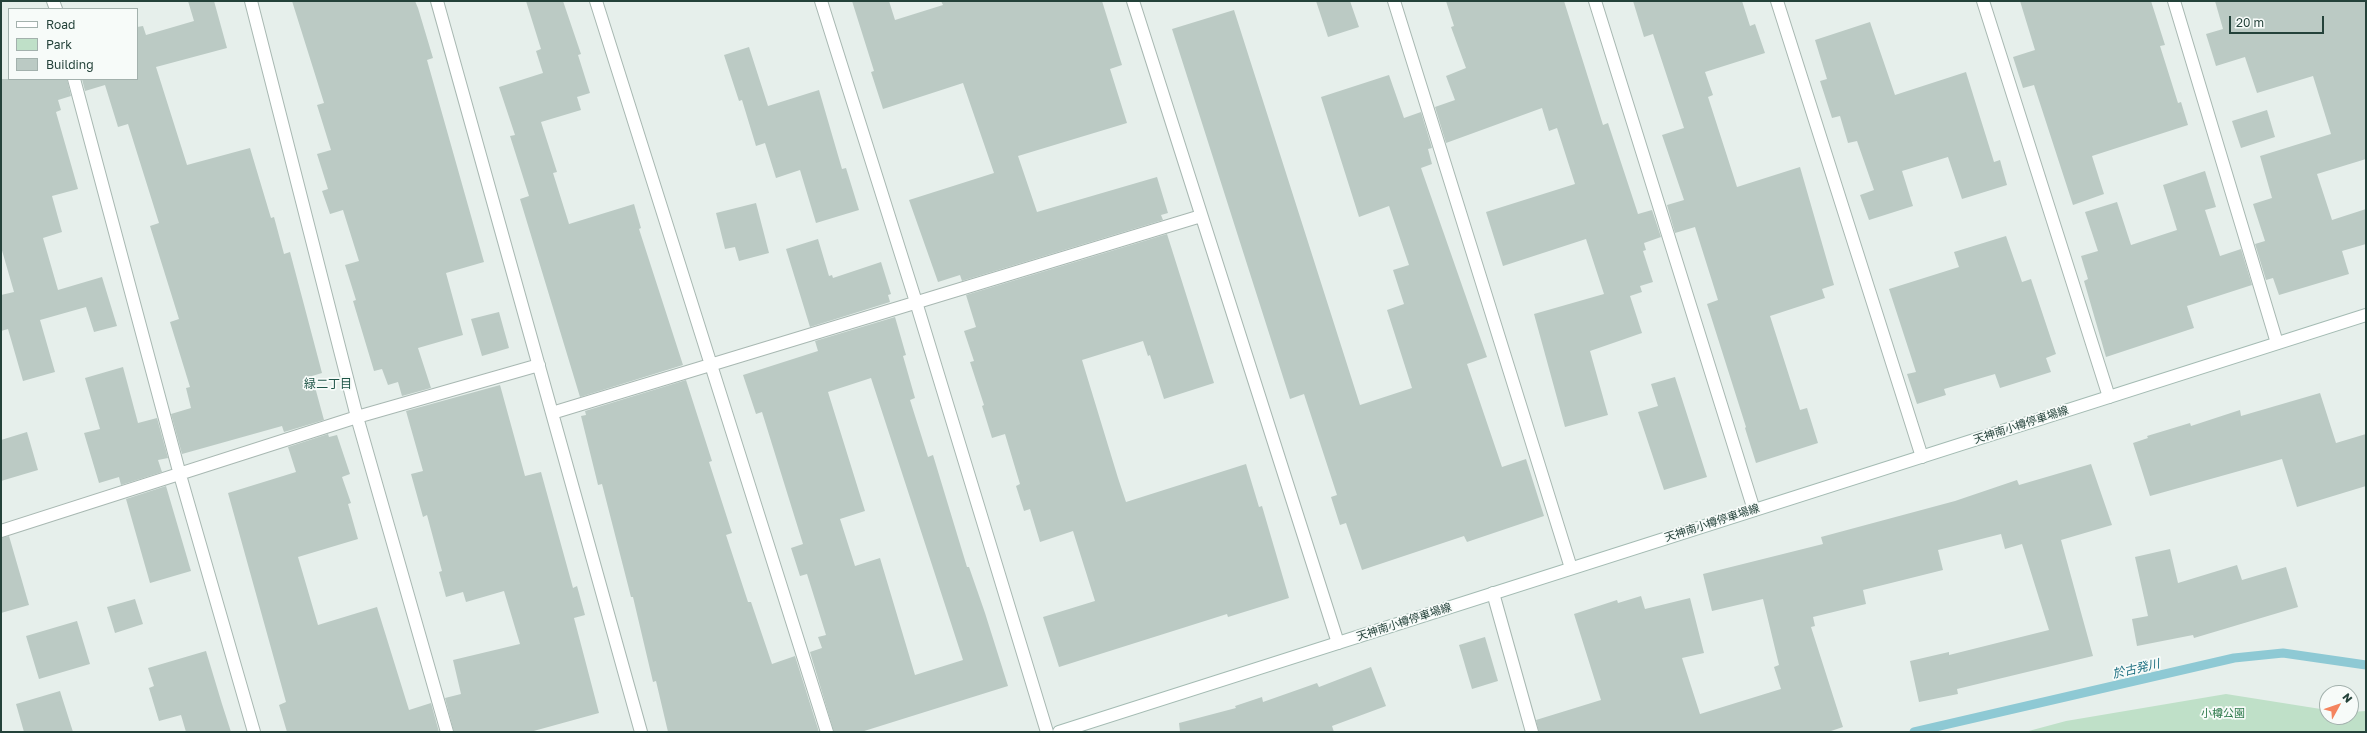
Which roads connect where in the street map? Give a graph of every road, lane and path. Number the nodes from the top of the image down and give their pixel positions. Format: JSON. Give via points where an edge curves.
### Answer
{"nodes":[{"id":1,"x":251,"y":1,"type":"edge"},
{"id":2,"x":437,"y":1,"type":"edge"},
{"id":3,"x":596,"y":1,"type":"edge"},
{"id":4,"x":821,"y":1,"type":"edge"},
{"id":5,"x":1133,"y":1,"type":"edge"},
{"id":6,"x":1394,"y":1,"type":"edge"},
{"id":7,"x":1595,"y":1,"type":"edge"},
{"id":8,"x":1777,"y":1,"type":"edge"},
{"id":9,"x":1983,"y":1,"type":"edge"},
{"id":10,"x":2174,"y":1,"type":"edge"},
{"id":11,"x":74,"y":80,"type":"edge"},
{"id":12,"x":1201,"y":216,"type":"junction"},
{"id":13,"x":916,"y":302,"type":"junction"},
{"id":14,"x":2366,"y":315,"type":"edge"},
{"id":15,"x":2277,"y":343,"type":"junction"},
{"id":16,"x":711,"y":365,"type":"junction"},
{"id":17,"x":539,"y":366,"type":"junction"},
{"id":18,"x":2109,"y":397,"type":"junction"},
{"id":19,"x":552,"y":413,"type":"junction"},
{"id":20,"x":357,"y":417,"type":"junction"},
{"id":21,"x":1922,"y":457,"type":"junction"},
{"id":22,"x":180,"y":475,"type":"junction"},
{"id":23,"x":1754,"y":510,"type":"junction"},
{"id":24,"x":1,"y":532,"type":"edge"},
{"id":25,"x":1572,"y":568,"type":"junction"},
{"id":26,"x":1493,"y":594,"type":"junction"},
{"id":27,"x":1338,"y":643,"type":"junction"},
{"id":28,"x":254,"y":732,"type":"edge"},
{"id":29,"x":448,"y":732,"type":"edge"},
{"id":30,"x":641,"y":732,"type":"edge"},
{"id":31,"x":827,"y":732,"type":"edge"},
{"id":32,"x":1047,"y":732,"type":"edge"},
{"id":33,"x":1059,"y":732,"type":"edge"},
{"id":34,"x":1532,"y":732,"type":"edge"}],
"edges":[{"from":1,"to":20,"type":"street"},
{"from":2,"to":17,"type":"street"},
{"from":3,"to":16,"type":"street"},
{"from":4,"to":13,"type":"street"},
{"from":5,"to":12,"type":"street"},
{"from":6,"to":25,"type":"street"},
{"from":7,"to":23,"type":"street"},
{"from":8,"to":21,"type":"street"},
{"from":9,"to":18,"type":"street"},
{"from":10,"to":15,"type":"street"},
{"from":11,"to":22,"type":"street"},
{"from":12,"to":13,"type":"street"},
{"from":12,"to":27,"type":"street"},
{"from":13,"to":16,"type":"street"},
{"from":13,"to":32,"type":"street"},
{"from":14,"to":15,"type":"street","name":"天神南小樽停車場線"},
{"from":15,"to":18,"type":"street","name":"天神南小樽停車場線"},
{"from":16,"to":19,"type":"street"},
{"from":16,"to":31,"type":"street"},
{"from":17,"to":19,"type":"street"},
{"from":17,"to":20,"type":"street"},
{"from":18,"to":21,"type":"street","name":"天神南小樽停車場線"},
{"from":19,"to":30,"type":"street"},
{"from":20,"to":22,"type":"street"},
{"from":20,"to":29,"type":"street"},
{"from":21,"to":23,"type":"street","name":"天神南小樽停車場線"},
{"from":22,"to":24,"type":"street"},
{"from":22,"to":28,"type":"street"},
{"from":23,"to":25,"type":"street","name":"天神南小樽停車場線"},
{"from":25,"to":26,"type":"street","name":"天神南小樽停車場線"},
{"from":26,"to":27,"type":"street","name":"天神南小樽停車場線"},
{"from":26,"to":34,"type":"street"},
{"from":27,"to":33,"type":"street","name":"天神南小樽停車場線"}]}
